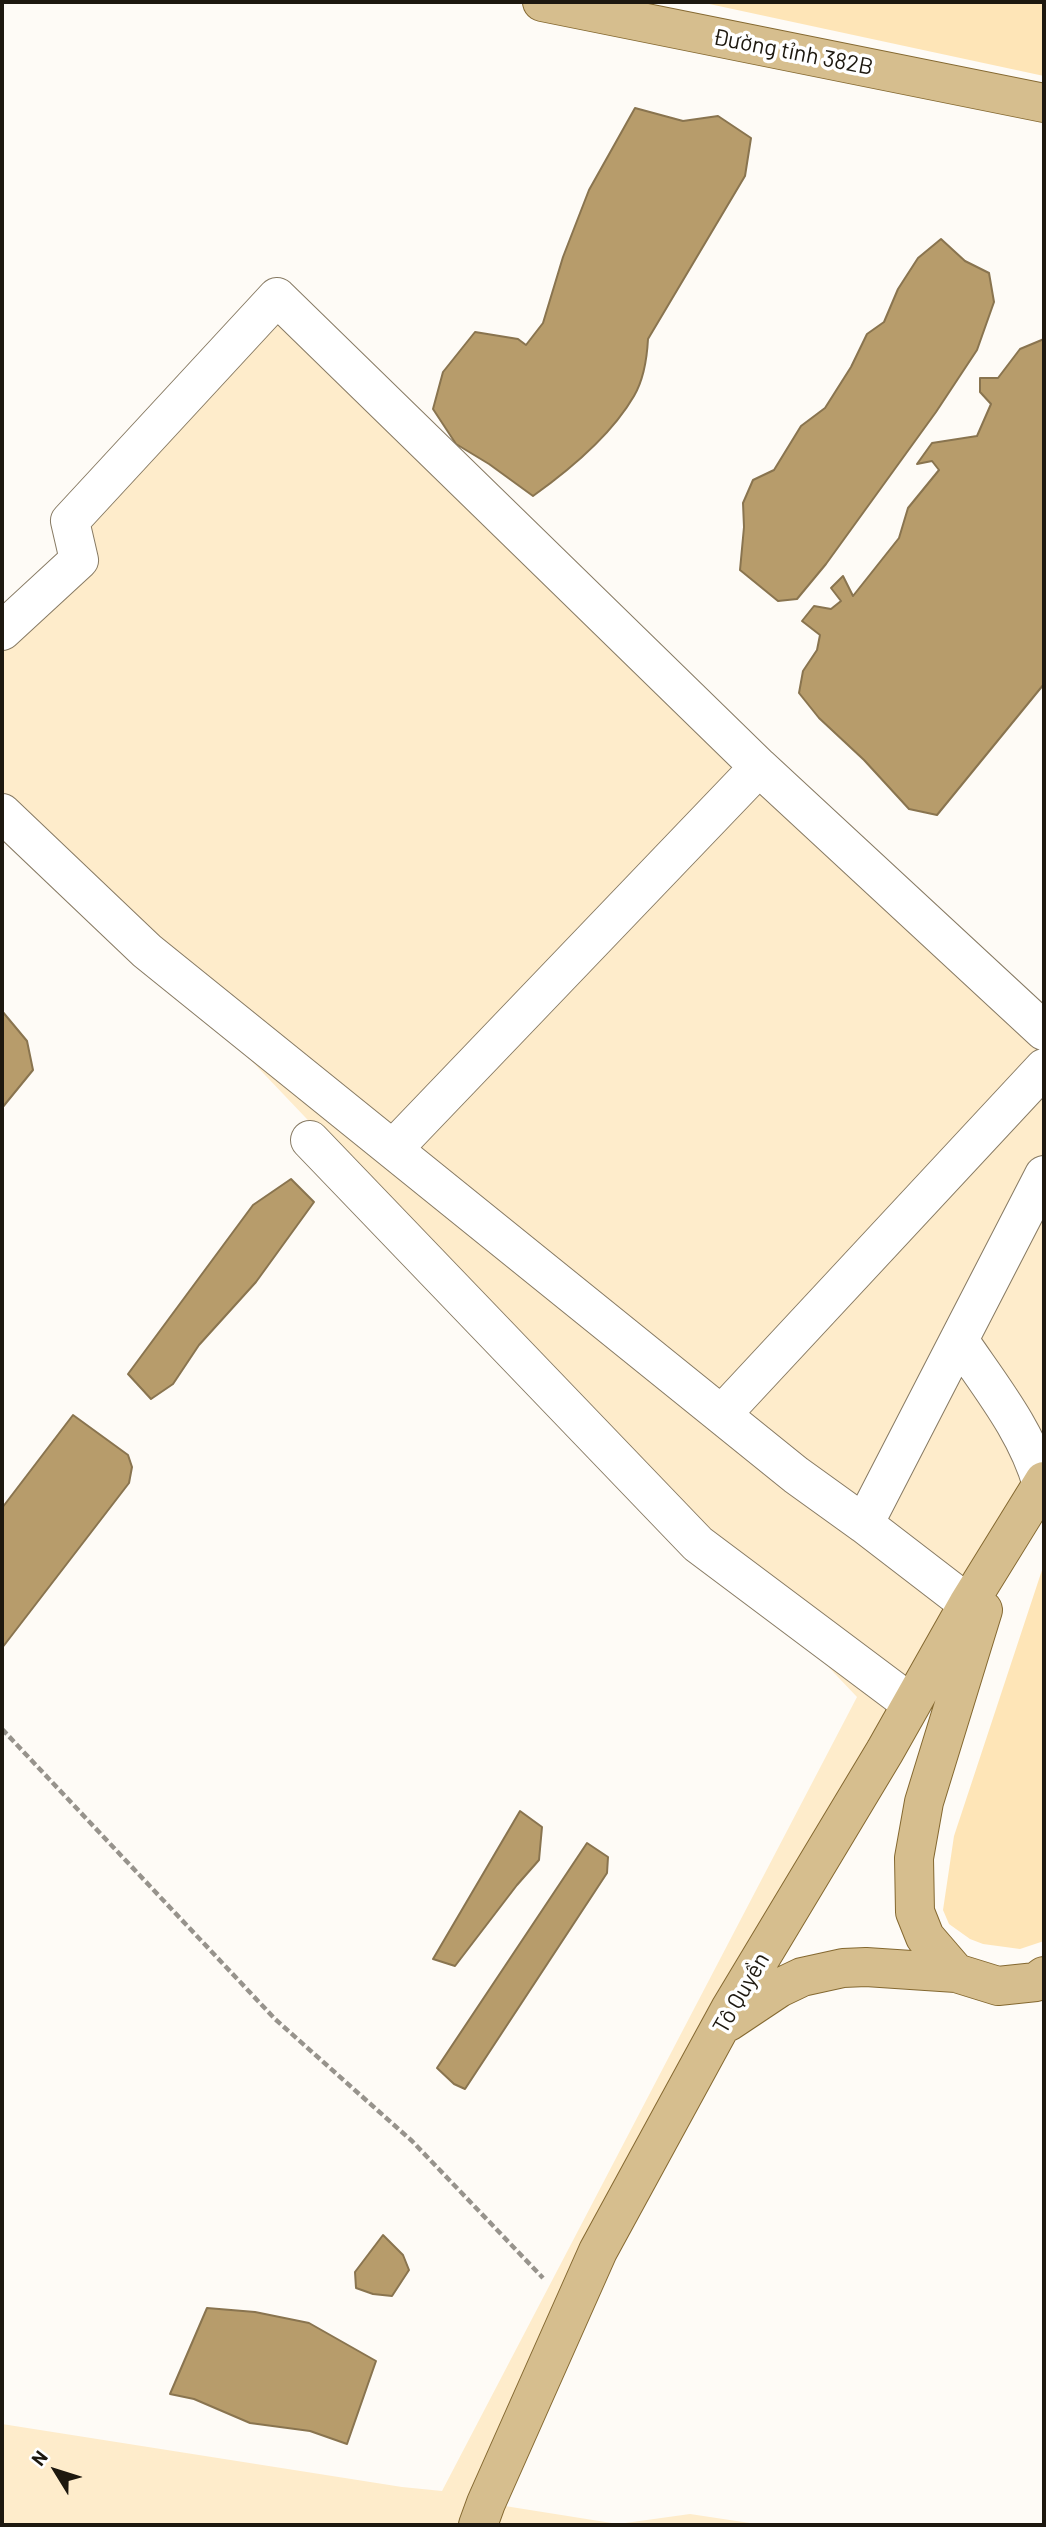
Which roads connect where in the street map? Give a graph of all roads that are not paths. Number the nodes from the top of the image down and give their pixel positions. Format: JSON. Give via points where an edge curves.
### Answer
{"nodes":[{"id":1,"x":542,"y":2,"type":"edge"},
{"id":2,"x":1044,"y":103,"type":"edge"},
{"id":3,"x":2,"y":631,"type":"edge"},
{"id":4,"x":759,"y":766,"type":"junction"},
{"id":5,"x":2,"y":813,"type":"edge"},
{"id":6,"x":1044,"y":1031,"type":"edge"},
{"id":7,"x":1044,"y":1068,"type":"edge"},
{"id":8,"x":310,"y":1140,"type":"dead end"},
{"id":9,"x":393,"y":1149,"type":"junction"},
{"id":10,"x":1044,"y":1175,"type":"edge"},
{"id":11,"x":959,"y":1340,"type":"junction"},
{"id":12,"x":723,"y":1413,"type":"junction"},
{"id":13,"x":1043,"y":1483,"type":"edge"},
{"id":14,"x":864,"y":1524,"type":"junction"},
{"id":15,"x":1000,"y":1552,"type":"junction"},
{"id":16,"x":968,"y":1604,"type":"junction"},
{"id":17,"x":910,"y":1703,"type":"junction"},
{"id":18,"x":956,"y":1973,"type":"junction"},
{"id":19,"x":1044,"y":1976,"type":"edge"},
{"id":20,"x":720,"y":2028,"type":"junction"},
{"id":21,"x":478,"y":2525,"type":"edge"}],
"edges":[{"from":1,"to":2,"type":"main road","name":"Đường tỉnh 382B"},
{"from":3,"to":4,"type":"street","via":[[79,560],[69,521],[277,297]]},
{"from":4,"to":6,"type":"street"},
{"from":4,"to":9,"type":"street"},
{"from":5,"to":9,"type":"street","via":[[147,951]]},
{"from":7,"to":12,"type":"street"},
{"from":8,"to":17,"type":"street","via":[[698,1544]]},
{"from":9,"to":12,"type":"street"},
{"from":10,"to":11,"type":"street"},
{"from":11,"to":13,"type":"street","via":[[1020,1432]]},
{"from":11,"to":14,"type":"street"},
{"from":12,"to":14,"type":"street","via":[[796,1475]]},
{"from":13,"to":15,"type":"main road","name":"Tô Quyền"},
{"from":14,"to":16,"type":"street"},
{"from":15,"to":16,"type":"main road","name":"Tô Quyền"},
{"from":15,"to":18,"type":"main road","via":[[927,1791],[914,1858],[915,1912],[925,1937]]},
{"from":16,"to":17,"type":"main road","name":"Tô Quyền"},
{"from":17,"to":20,"type":"main road","name":"Tô Quyền"},
{"from":18,"to":19,"type":"main road","via":[[998,1986],[1036,1982]]},
{"from":18,"to":20,"type":"main road","via":[[866,1967],[802,1977],[779,1987]]},
{"from":20,"to":21,"type":"main road","name":"Tô Quyền","via":[[598,2251]]}]}
